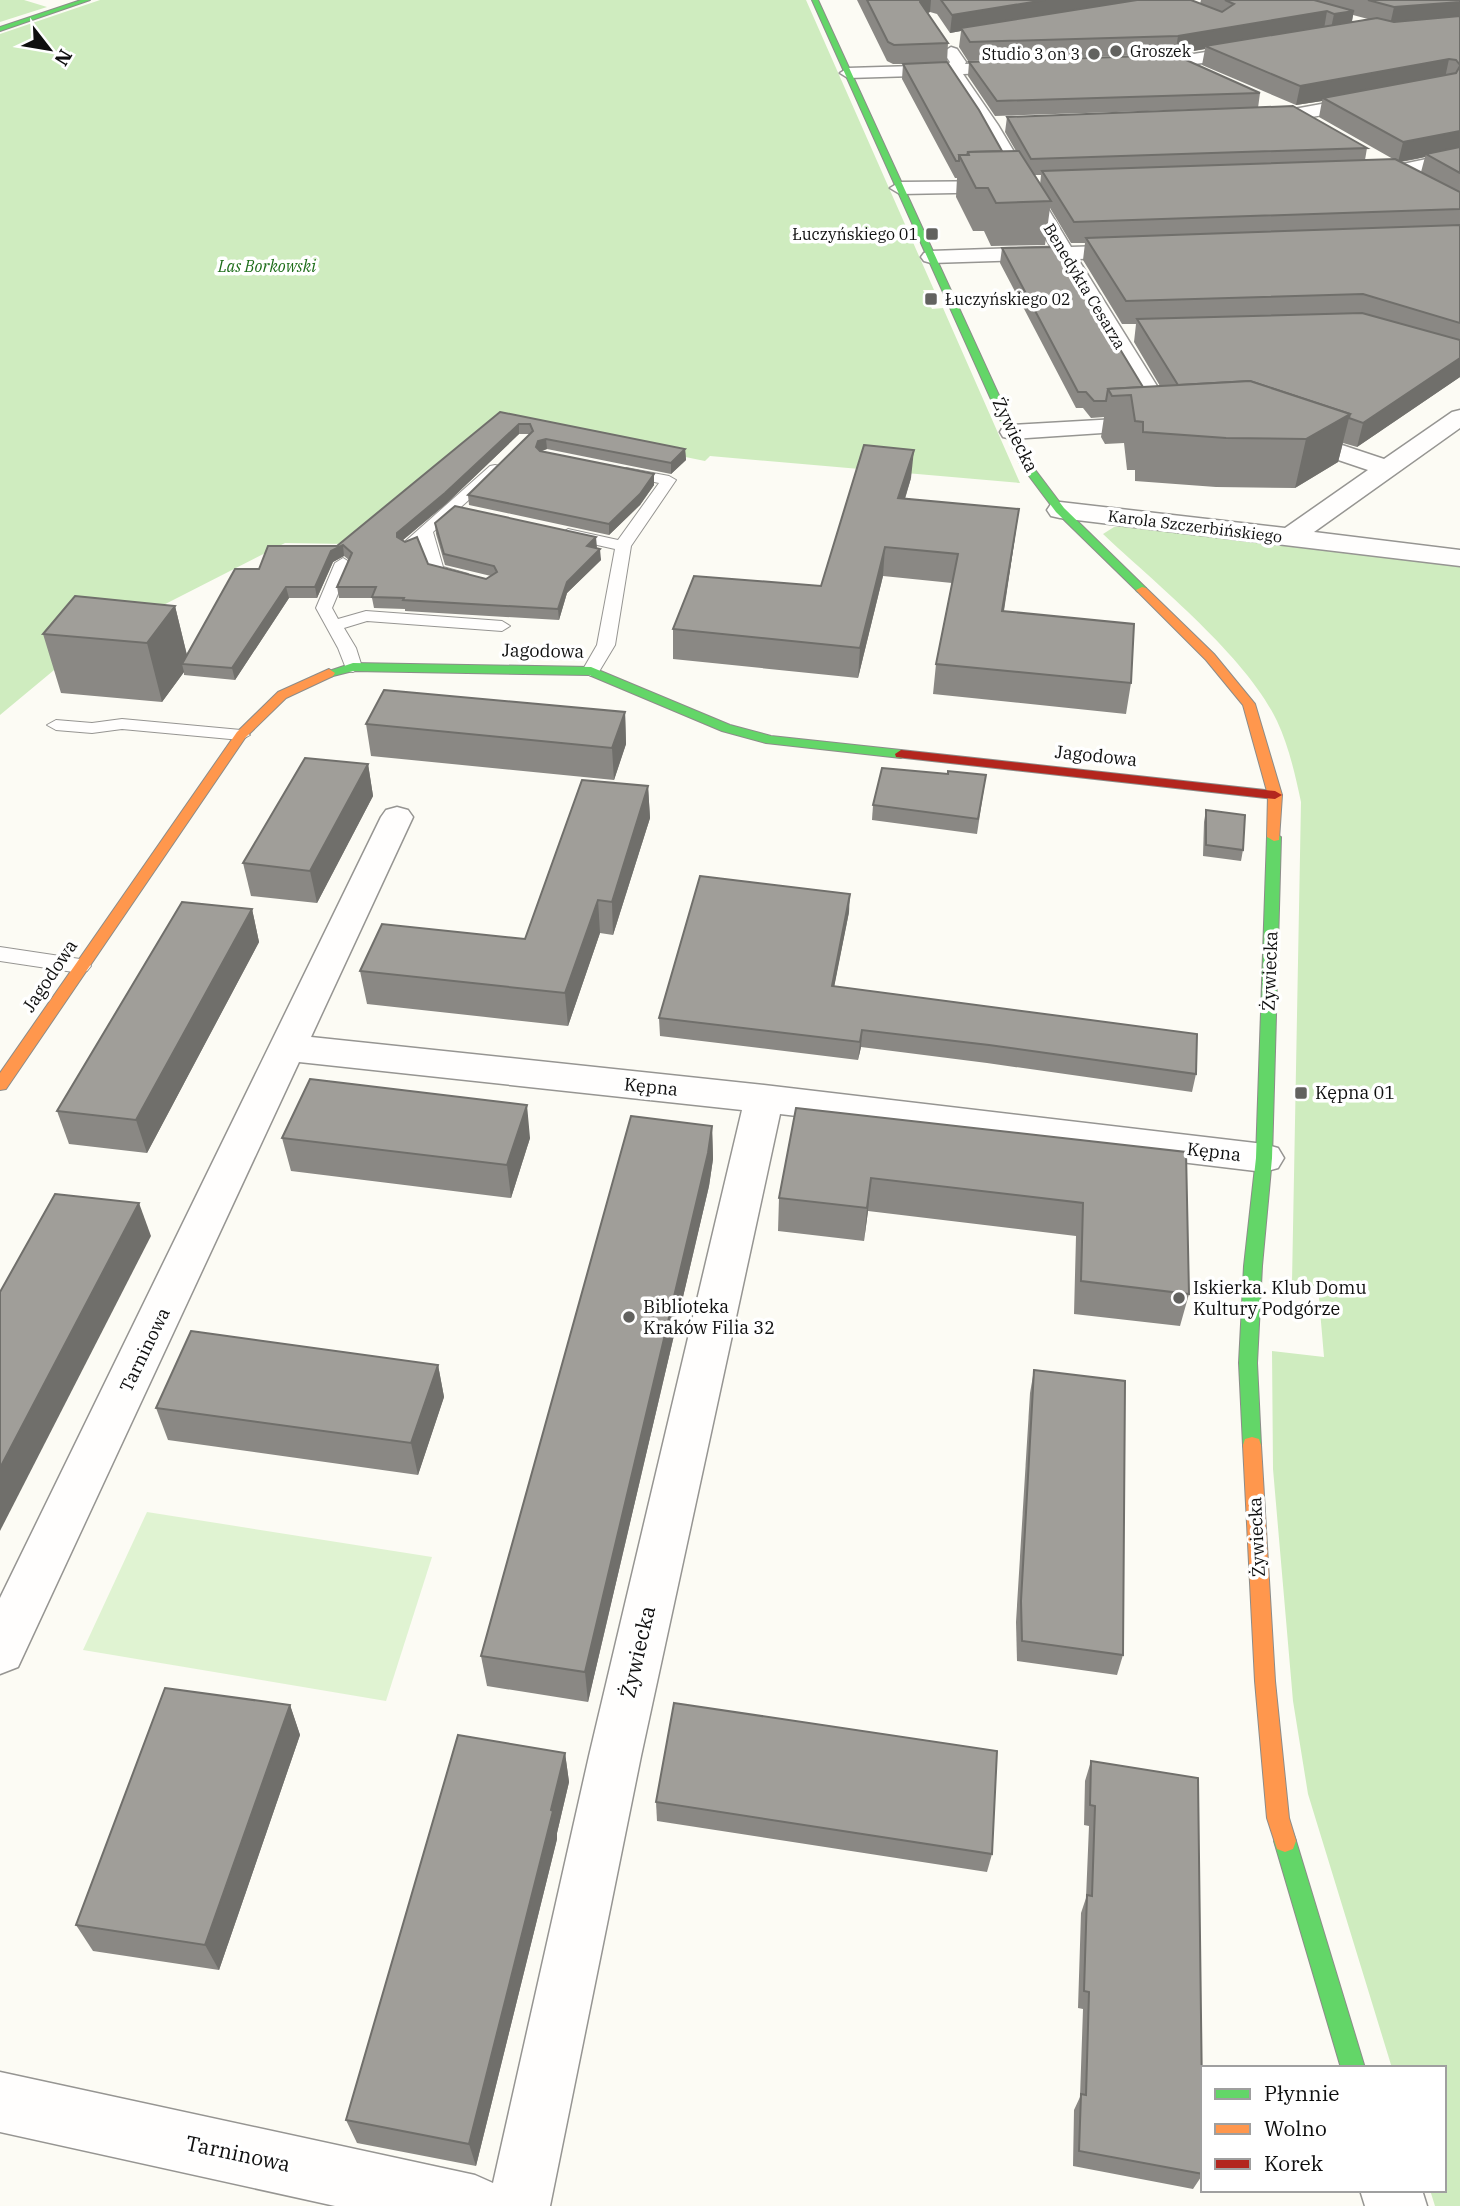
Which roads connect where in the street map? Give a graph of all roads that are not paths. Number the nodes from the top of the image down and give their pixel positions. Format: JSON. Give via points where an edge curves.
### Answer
{"nodes":[{"id":1,"x":87,"y":0,"type":"edge"},
{"id":2,"x":815,"y":0,"type":"edge"},
{"id":3,"x":0,"y":29,"type":"edge"},
{"id":4,"x":966,"y":38,"type":"edge"},
{"id":5,"x":1270,"y":46,"type":"edge"},
{"id":6,"x":1175,"y":62,"type":"junction"},
{"id":7,"x":1120,"y":64,"type":"edge"},
{"id":8,"x":1036,"y":67,"type":"edge"},
{"id":9,"x":952,"y":69,"type":"junction"},
{"id":10,"x":848,"y":73,"type":"junction"},
{"id":11,"x":1211,"y":78,"type":"edge"},
{"id":12,"x":1390,"y":96,"type":"edge"},
{"id":13,"x":1258,"y":99,"type":"edge"},
{"id":14,"x":1294,"y":114,"type":"junction"},
{"id":15,"x":1238,"y":117,"type":"edge"},
{"id":16,"x":1317,"y":127,"type":"edge"},
{"id":17,"x":1363,"y":152,"type":"edge"},
{"id":18,"x":1460,"y":158,"type":"edge"},
{"id":19,"x":1398,"y":171,"type":"junction"},
{"id":20,"x":1342,"y":173,"type":"edge"},
{"id":21,"x":1418,"y":183,"type":"edge"},
{"id":22,"x":1051,"y":184,"type":"edge"},
{"id":23,"x":1023,"y":185,"type":"junction"},
{"id":24,"x":900,"y":188,"type":"junction"},
{"id":25,"x":1161,"y":250,"type":"edge"},
{"id":26,"x":1066,"y":254,"type":"junction"},
{"id":27,"x":931,"y":257,"type":"junction"},
{"id":28,"x":1142,"y":333,"type":"edge"},
{"id":29,"x":1115,"y":334,"type":"junction"},
{"id":30,"x":1460,"y":417,"type":"edge"},
{"id":31,"x":1193,"y":422,"type":"edge"},
{"id":32,"x":1168,"y":424,"type":"junction"},
{"id":33,"x":1268,"y":428,"type":"edge"},
{"id":34,"x":1012,"y":432,"type":"junction"},
{"id":35,"x":507,"y":458,"type":"edge"},
{"id":36,"x":608,"y":468,"type":"edge"},
{"id":37,"x":1387,"y":468,"type":"junction"},
{"id":38,"x":1060,"y":510,"type":"junction"},
{"id":39,"x":425,"y":532,"type":"junction"},
{"id":40,"x":558,"y":532,"type":"edge"},
{"id":41,"x":1290,"y":537,"type":"junction"},
{"id":42,"x":408,"y":546,"type":"edge"},
{"id":43,"x":623,"y":546,"type":"junction"},
{"id":44,"x":1460,"y":558,"type":"edge"},
{"id":45,"x":343,"y":563,"type":"dead end"},
{"id":46,"x":475,"y":580,"type":"edge"},
{"id":47,"x":334,"y":625,"type":"junction"},
{"id":48,"x":502,"y":626,"type":"dead end"},
{"id":49,"x":353,"y":667,"type":"junction"},
{"id":50,"x":591,"y":671,"type":"junction"},
{"id":51,"x":56,"y":726,"type":"dead end"},
{"id":52,"x":242,"y":735,"type":"junction"},
{"id":53,"x":1275,"y":795,"type":"junction"},
{"id":54,"x":397,"y":817,"type":"dead end"},
{"id":55,"x":0,"y":954,"type":"edge"},
{"id":56,"x":80,"y":966,"type":"junction"},
{"id":57,"x":290,"y":1048,"type":"junction"},
{"id":58,"x":0,"y":1085,"type":"edge"},
{"id":59,"x":764,"y":1099,"type":"junction"},
{"id":60,"x":1264,"y":1158,"type":"junction"},
{"id":61,"x":0,"y":1651,"type":"edge"},
{"id":62,"x":1352,"y":2066,"type":"edge"},
{"id":63,"x":0,"y":2102,"type":"edge"},
{"id":64,"x":475,"y":2206,"type":"edge"},
{"id":65,"x":519,"y":2206,"type":"edge"}],
"edges":[{"from":1,"to":3,"type":"street"},
{"from":2,"to":10,"type":"street","name":"Żywiecka"},
{"from":4,"to":9,"type":"street","name":"Benedykta Cesarza","via":[[943,42],[958,62]]},
{"from":5,"to":6,"type":"street"},
{"from":6,"to":7,"type":"street"},
{"from":6,"to":11,"type":"street"},
{"from":8,"to":9,"type":"street"},
{"from":9,"to":10,"type":"street"},
{"from":9,"to":23,"type":"street","name":"Benedykta Cesarza","via":[[996,125]]},
{"from":10,"to":24,"type":"street","name":"Żywiecka"},
{"from":12,"to":14,"type":"street"},
{"from":13,"to":14,"type":"street"},
{"from":14,"to":15,"type":"street"},
{"from":14,"to":16,"type":"street"},
{"from":17,"to":19,"type":"street"},
{"from":18,"to":19,"type":"street"},
{"from":19,"to":20,"type":"street"},
{"from":19,"to":21,"type":"street"},
{"from":22,"to":23,"type":"street"},
{"from":23,"to":24,"type":"street"},
{"from":23,"to":26,"type":"street","name":"Benedykta Cesarza"},
{"from":24,"to":27,"type":"street","name":"Żywiecka"},
{"from":25,"to":26,"type":"street"},
{"from":26,"to":27,"type":"street"},
{"from":26,"to":29,"type":"street","name":"Benedykta Cesarza"},
{"from":27,"to":34,"type":"street","name":"Żywiecka"},
{"from":28,"to":29,"type":"street"},
{"from":29,"to":32,"type":"street","name":"Benedykta Cesarza"},
{"from":30,"to":37,"type":"street","name":"Karola Szczerbińskiego"},
{"from":31,"to":32,"type":"street"},
{"from":32,"to":34,"type":"street"},
{"from":33,"to":37,"type":"street"},
{"from":34,"to":38,"type":"street","name":"Żywiecka","via":[[1025,464]]},
{"from":35,"to":39,"type":"lane","via":[[459,511]]},
{"from":36,"to":43,"type":"lane","via":[[669,480]]},
{"from":37,"to":41,"type":"street","name":"Karola Szczerbińskiego"},
{"from":38,"to":41,"type":"street","name":"Karola Szczerbińskiego"},
{"from":38,"to":53,"type":"street","name":"Żywiecka","via":[[1210,657],[1249,704]]},
{"from":39,"to":42,"type":"lane"},
{"from":39,"to":46,"type":"lane","via":[[436,570]]},
{"from":40,"to":43,"type":"lane"},
{"from":41,"to":44,"type":"street"},
{"from":43,"to":50,"type":"lane","via":[[606,645]]},
{"from":45,"to":47,"type":"lane","via":[[324,608]]},
{"from":47,"to":48,"type":"lane","via":[[366,616]]},
{"from":47,"to":49,"type":"lane"},
{"from":49,"to":50,"type":"street","name":"Jagodowa"},
{"from":49,"to":52,"type":"street","name":"Jagodowa","via":[[282,695]]},
{"from":50,"to":53,"type":"street","name":"Jagodowa","via":[[726,728],[770,740]]},
{"from":51,"to":52,"type":"lane","via":[[122,724]]},
{"from":52,"to":56,"type":"street","name":"Jagodowa"},
{"from":53,"to":60,"type":"street","name":"Żywiecka"},
{"from":54,"to":57,"type":"street"},
{"from":55,"to":56,"type":"lane"},
{"from":56,"to":58,"type":"street","name":"Jagodowa"},
{"from":57,"to":59,"type":"street","name":"Kępna"},
{"from":57,"to":61,"type":"street","name":"Tarninowa"},
{"from":59,"to":60,"type":"street","name":"Kępna"},
{"from":59,"to":65,"type":"street","name":"Żywiecka","via":[[615,1756]]},
{"from":60,"to":62,"type":"street","name":"Żywiecka","via":[[1248,1363],[1265,1681],[1279,1818]]},
{"from":63,"to":64,"type":"street","name":"Tarninowa"}]}
